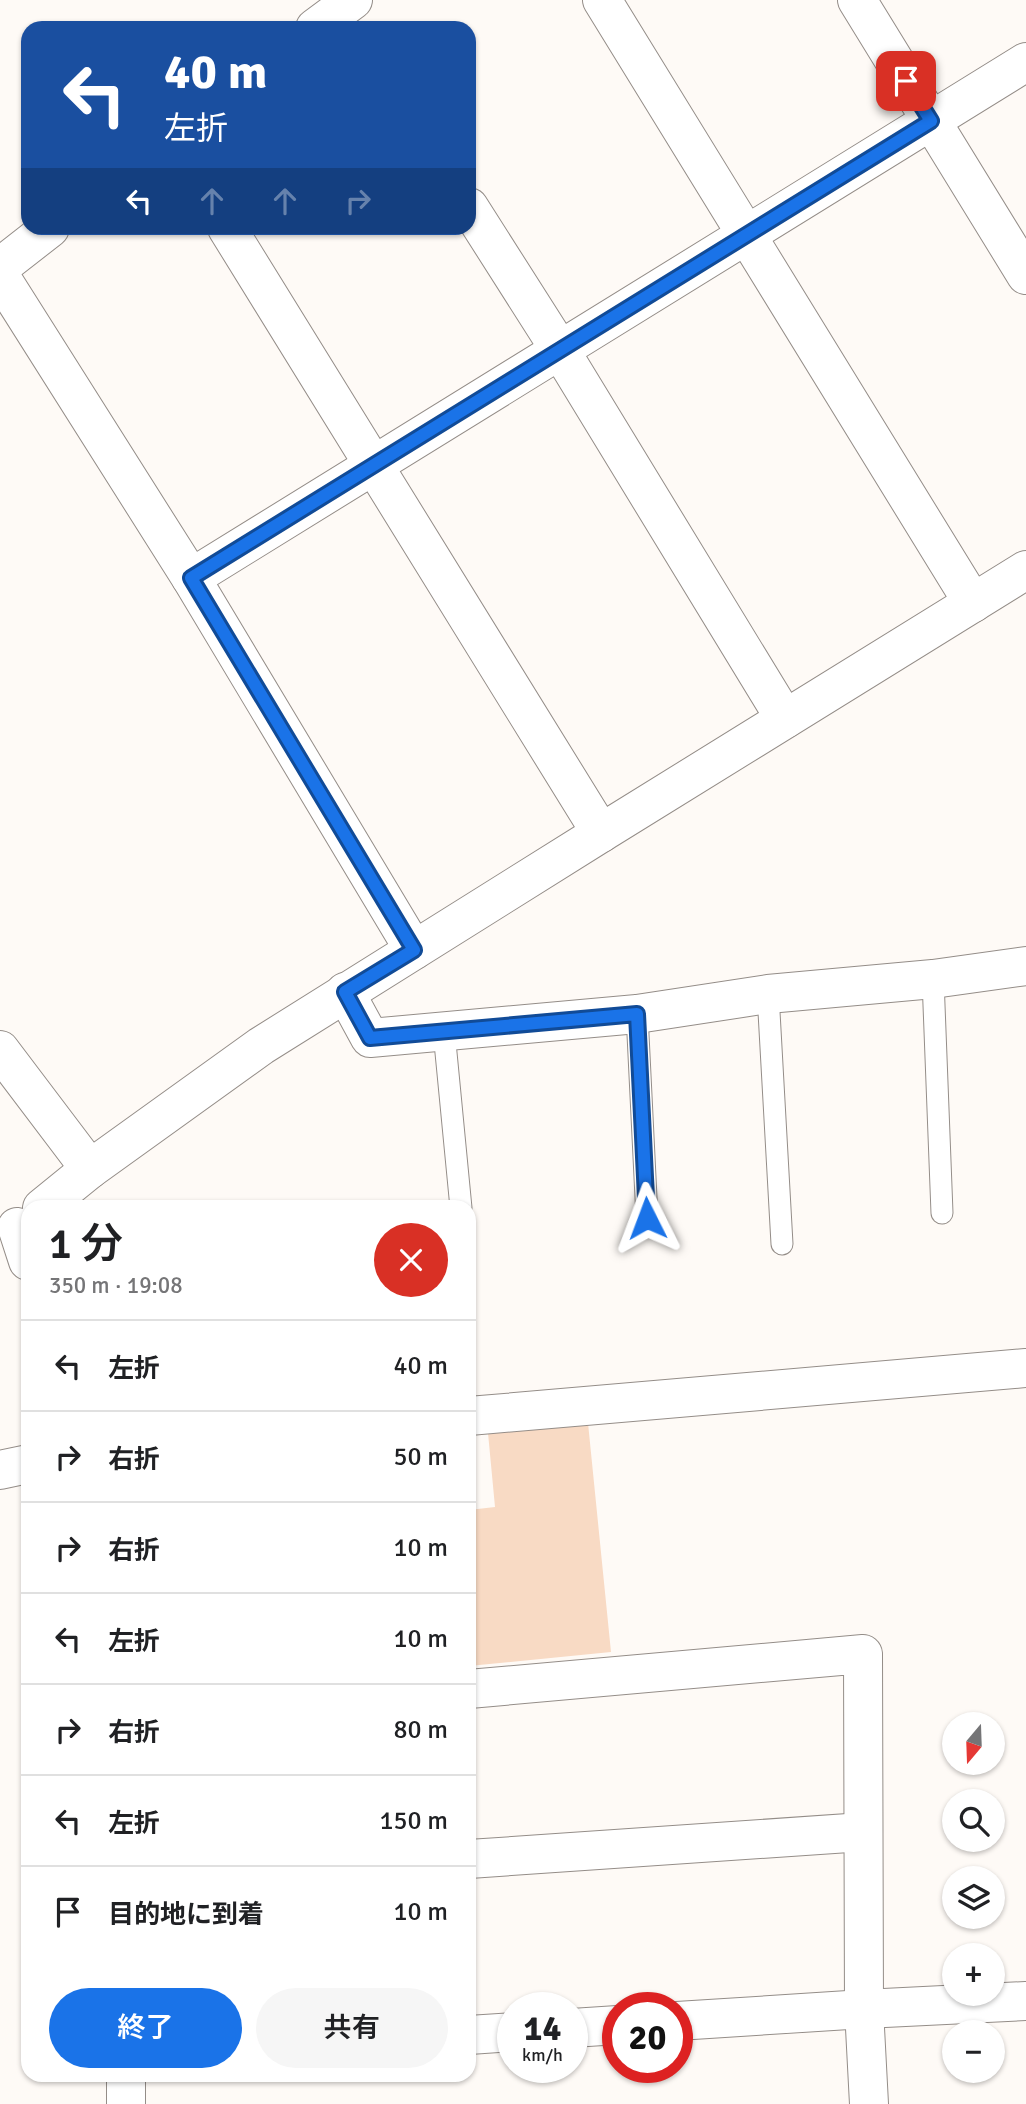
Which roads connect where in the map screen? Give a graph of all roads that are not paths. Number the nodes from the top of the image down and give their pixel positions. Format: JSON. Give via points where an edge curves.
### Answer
{"nodes":[{"id":1,"x":602,"y":0,"type":"edge"},
{"id":2,"x":857,"y":0,"type":"edge"},
{"id":3,"x":1026,"y":62,"type":"edge"},
{"id":4,"x":931,"y":121,"type":"junction"},
{"id":5,"x":476,"y":217,"type":"edge"},
{"id":6,"x":41,"y":235,"type":"edge"},
{"id":7,"x":231,"y":235,"type":"edge"},
{"id":8,"x":747,"y":235,"type":"junction"},
{"id":9,"x":0,"y":267,"type":"edge"},
{"id":10,"x":1026,"y":275,"type":"edge"},
{"id":11,"x":0,"y":276,"type":"edge"},
{"id":12,"x":560,"y":350,"type":"junction"},
{"id":13,"x":374,"y":465,"type":"junction"},
{"id":14,"x":1026,"y":570,"type":"edge"},
{"id":15,"x":191,"y":578,"type":"junction"},
{"id":16,"x":973,"y":603,"type":"junction"},
{"id":17,"x":785,"y":719,"type":"junction"},
{"id":18,"x":601,"y":833,"type":"junction"},
{"id":19,"x":414,"y":950,"type":"junction"},
{"id":20,"x":1026,"y":966,"type":"edge"},
{"id":21,"x":933,"y":979,"type":"junction"},
{"id":22,"x":345,"y":992,"type":"junction"},
{"id":23,"x":768,"y":994,"type":"junction"},
{"id":24,"x":637,"y":1014,"type":"junction"},
{"id":25,"x":444,"y":1032,"type":"junction"},
{"id":26,"x":0,"y":1050,"type":"edge"},
{"id":27,"x":90,"y":1169,"type":"junction"},
{"id":28,"x":56,"y":1200,"type":"edge"},
{"id":29,"x":460,"y":1200,"type":"edge"},
{"id":30,"x":942,"y":1213,"type":"dead end"},
{"id":31,"x":647,"y":1218,"type":"dead end"},
{"id":32,"x":782,"y":1244,"type":"dead end"},
{"id":33,"x":1026,"y":1368,"type":"edge"},
{"id":34,"x":476,"y":1415,"type":"edge"},
{"id":35,"x":21,"y":1466,"type":"edge"},
{"id":36,"x":0,"y":1470,"type":"edge"},
{"id":37,"x":476,"y":1688,"type":"edge"},
{"id":38,"x":863,"y":1832,"type":"junction"},
{"id":39,"x":476,"y":1859,"type":"edge"},
{"id":40,"x":1026,"y":2001,"type":"edge"},
{"id":41,"x":864,"y":2009,"type":"junction"},
{"id":42,"x":693,"y":2020,"type":"edge"},
{"id":43,"x":497,"y":2033,"type":"edge"},
{"id":44,"x":476,"y":2035,"type":"edge"},
{"id":45,"x":126,"y":2082,"type":"edge"},
{"id":46,"x":127,"y":2104,"type":"edge"},
{"id":47,"x":869,"y":2104,"type":"edge"}],
"edges":[{"from":1,"to":8,"type":"street"},
{"from":2,"to":4,"type":"street"},
{"from":3,"to":4,"type":"street"},
{"from":4,"to":8,"type":"street"},
{"from":4,"to":10,"type":"street"},
{"from":5,"to":12,"type":"street"},
{"from":6,"to":9,"type":"street"},
{"from":7,"to":13,"type":"street"},
{"from":8,"to":12,"type":"street"},
{"from":8,"to":16,"type":"street"},
{"from":11,"to":15,"type":"street"},
{"from":12,"to":13,"type":"street"},
{"from":12,"to":17,"type":"street"},
{"from":13,"to":15,"type":"street"},
{"from":13,"to":18,"type":"street"},
{"from":14,"to":16,"type":"street"},
{"from":15,"to":19,"type":"street"},
{"from":16,"to":17,"type":"street"},
{"from":17,"to":18,"type":"street"},
{"from":18,"to":19,"type":"street"},
{"from":19,"to":22,"type":"street"},
{"from":20,"to":21,"type":"street"},
{"from":21,"to":23,"type":"street"},
{"from":21,"to":30,"type":"lane"},
{"from":22,"to":25,"type":"street","via":[[370,1038]]},
{"from":22,"to":27,"type":"street","via":[[261,1046]]},
{"from":23,"to":24,"type":"street"},
{"from":23,"to":32,"type":"lane"},
{"from":24,"to":25,"type":"street"},
{"from":24,"to":31,"type":"lane"},
{"from":25,"to":29,"type":"lane"},
{"from":26,"to":27,"type":"street"},
{"from":27,"to":28,"type":"street"},
{"from":33,"to":34,"type":"street"},
{"from":35,"to":36,"type":"street"},
{"from":37,"to":38,"type":"street","via":[[863,1654]]},
{"from":38,"to":39,"type":"street"},
{"from":38,"to":41,"type":"street"},
{"from":40,"to":41,"type":"street"},
{"from":41,"to":42,"type":"street"},
{"from":41,"to":47,"type":"street"},
{"from":43,"to":44,"type":"street"},
{"from":45,"to":46,"type":"street"}]}
